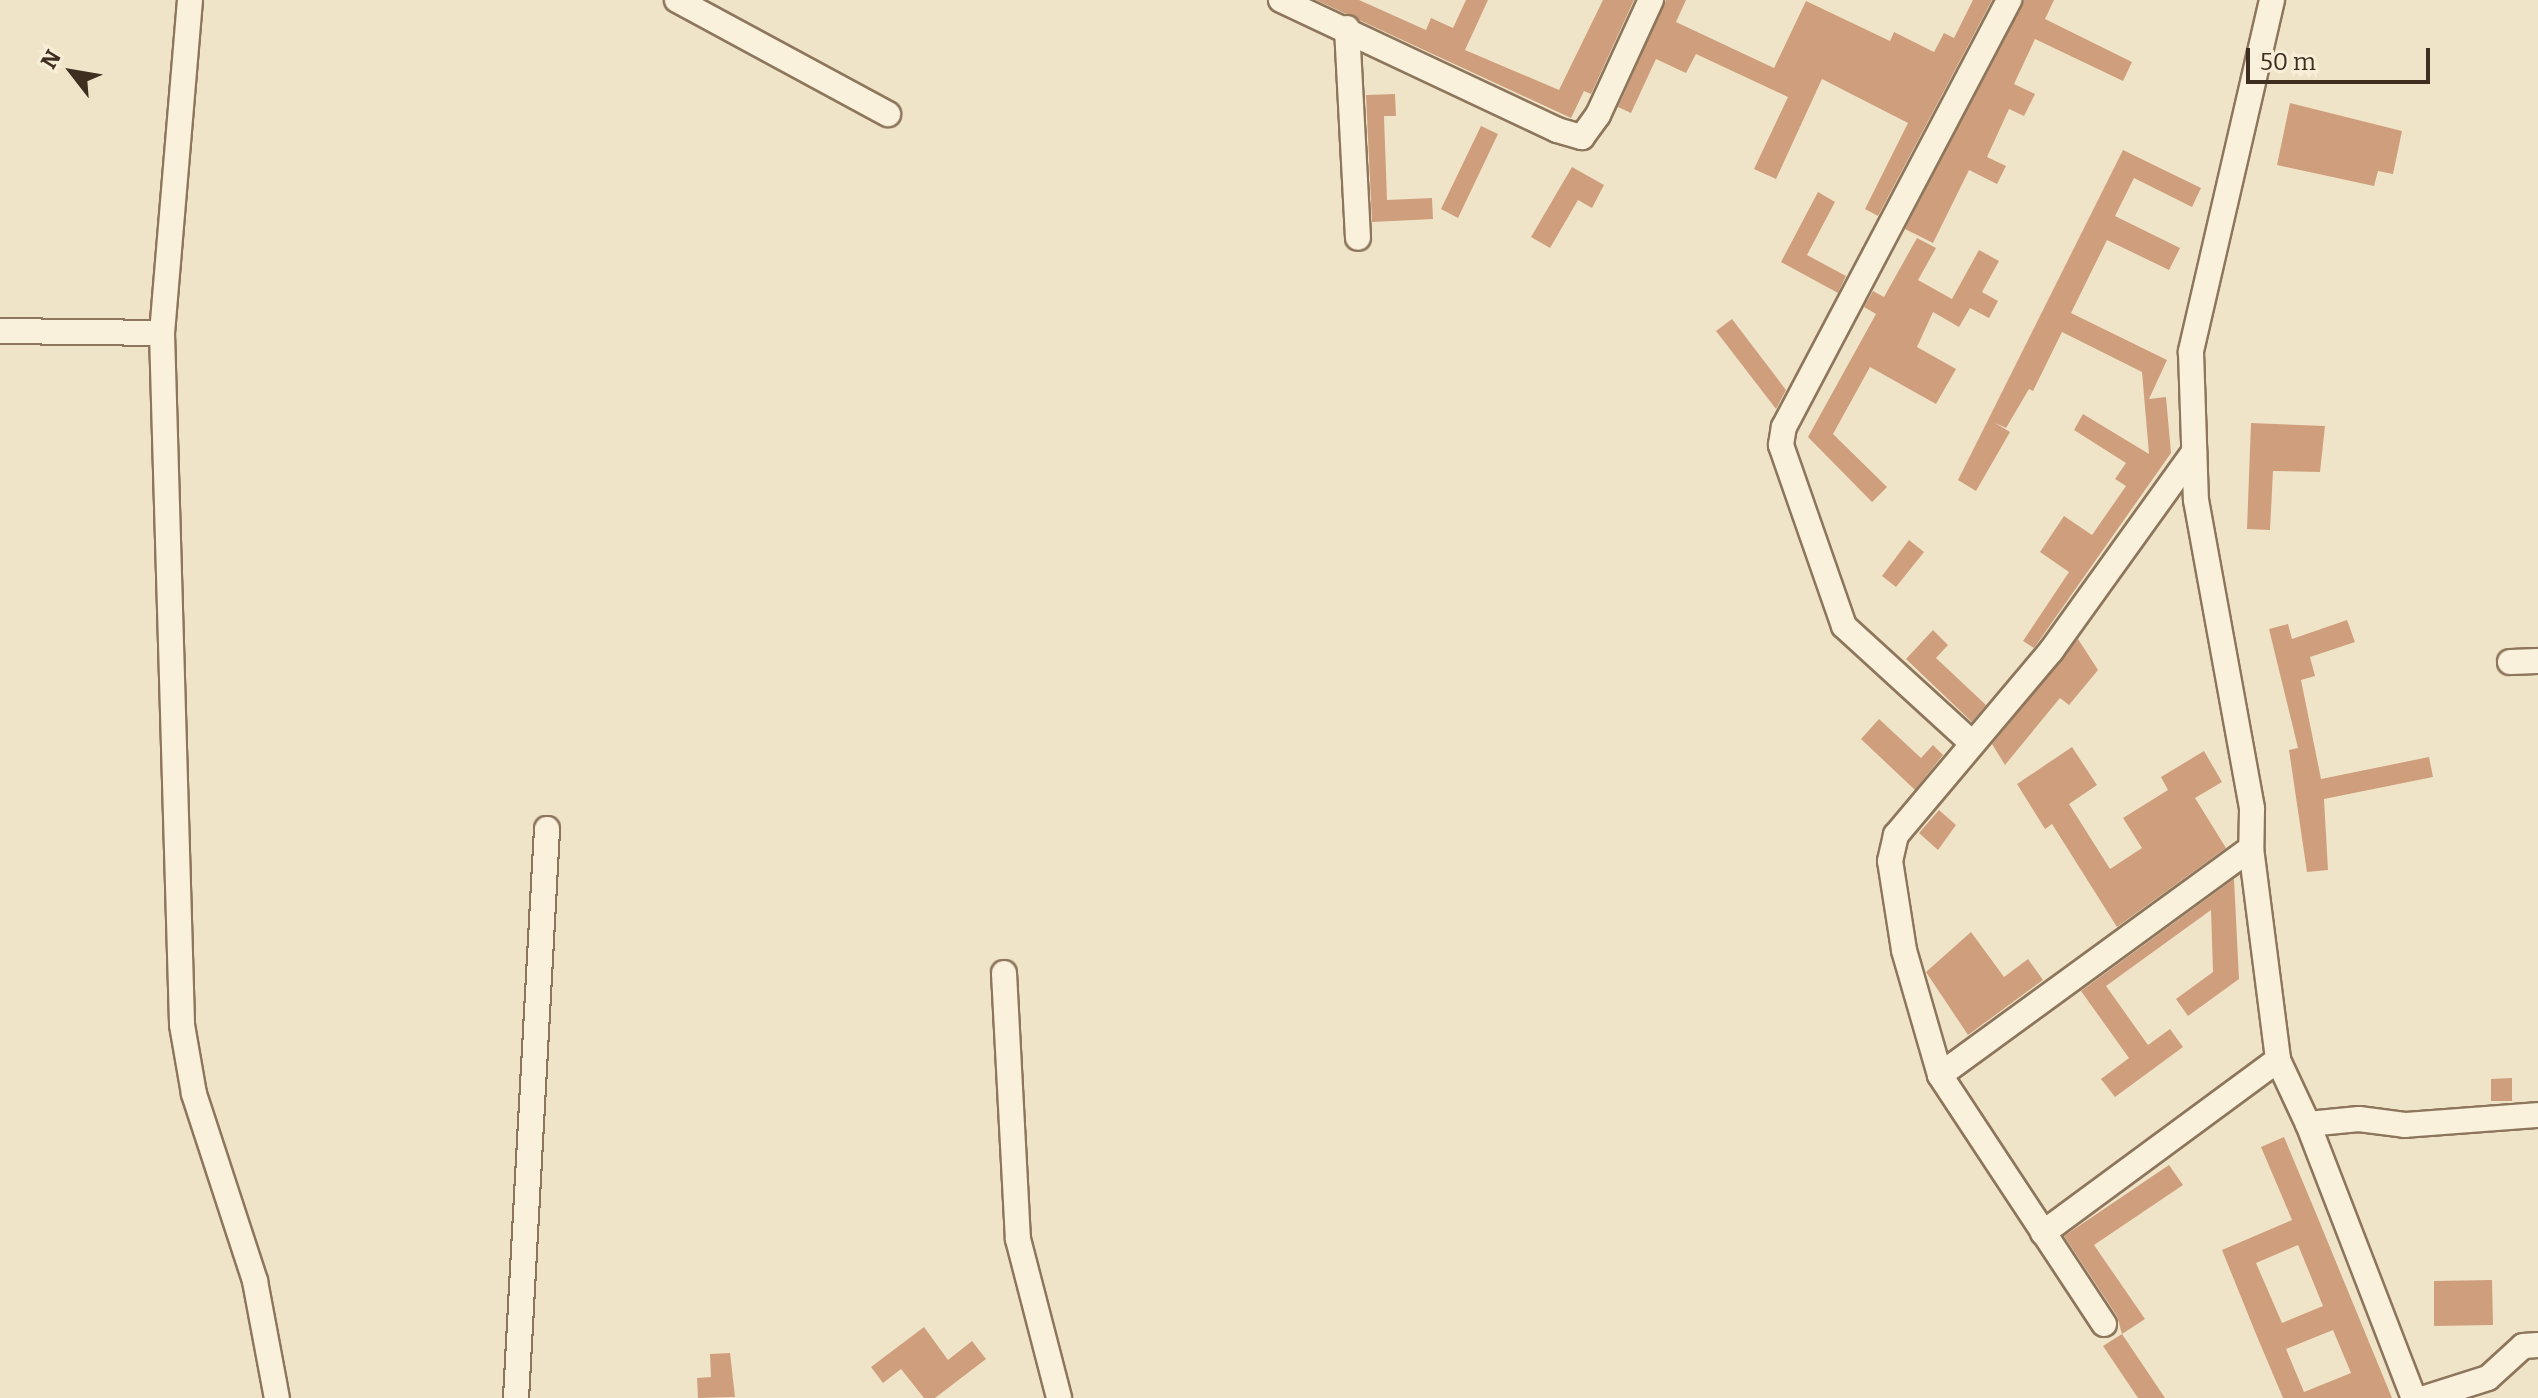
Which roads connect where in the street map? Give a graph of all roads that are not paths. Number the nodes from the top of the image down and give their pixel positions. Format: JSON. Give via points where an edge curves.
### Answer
{"nodes":[{"id":1,"x":190,"y":0,"type":"edge"},
{"id":2,"x":677,"y":0,"type":"edge"},
{"id":3,"x":1281,"y":0,"type":"edge"},
{"id":4,"x":1651,"y":0,"type":"edge"},
{"id":5,"x":2009,"y":0,"type":"edge"},
{"id":6,"x":2272,"y":0,"type":"edge"},
{"id":7,"x":1347,"y":28,"type":"junction"},
{"id":8,"x":888,"y":114,"type":"dead end"},
{"id":9,"x":1358,"y":238,"type":"dead end"},
{"id":10,"x":0,"y":331,"type":"edge"},
{"id":11,"x":162,"y":333,"type":"junction"},
{"id":12,"x":2194,"y":452,"type":"junction"},
{"id":13,"x":2538,"y":661,"type":"edge"},
{"id":14,"x":2510,"y":662,"type":"dead end"},
{"id":15,"x":1972,"y":743,"type":"junction"},
{"id":16,"x":547,"y":829,"type":"dead end"},
{"id":17,"x":2251,"y":848,"type":"junction"},
{"id":18,"x":1004,"y":973,"type":"dead end"},
{"id":19,"x":2278,"y":1060,"type":"junction"},
{"id":20,"x":1940,"y":1075,"type":"junction"},
{"id":21,"x":2538,"y":1115,"type":"edge"},
{"id":22,"x":2308,"y":1124,"type":"junction"},
{"id":23,"x":2043,"y":1233,"type":"junction"},
{"id":24,"x":2104,"y":1324,"type":"dead end"},
{"id":25,"x":2538,"y":1345,"type":"edge"},
{"id":26,"x":277,"y":1398,"type":"edge"},
{"id":27,"x":516,"y":1398,"type":"edge"},
{"id":28,"x":1059,"y":1398,"type":"edge"},
{"id":29,"x":2414,"y":1398,"type":"edge"},
{"id":30,"x":2425,"y":1398,"type":"edge"}],
"edges":[{"from":1,"to":11,"type":"street"},
{"from":2,"to":8,"type":"street"},
{"from":3,"to":7,"type":"street"},
{"from":4,"to":7,"type":"street","via":[[1598,115],[1582,137],[1557,130]]},
{"from":5,"to":15,"type":"street","via":[[1784,427],[1781,445],[1844,626]]},
{"from":6,"to":12,"type":"street","via":[[2191,352]]},
{"from":7,"to":9,"type":"street"},
{"from":10,"to":11,"type":"street"},
{"from":11,"to":26,"type":"street","via":[[182,1025],[194,1094],[255,1281]]},
{"from":12,"to":15,"type":"street","via":[[2051,651]]},
{"from":12,"to":17,"type":"street","via":[[2196,500],[2252,809]]},
{"from":13,"to":14,"type":"street"},
{"from":15,"to":20,"type":"street","via":[[1896,835],[1890,861],[1904,950]]},
{"from":16,"to":27,"type":"street"},
{"from":17,"to":19,"type":"street"},
{"from":17,"to":20,"type":"street"},
{"from":18,"to":28,"type":"street","via":[[1018,1239]]},
{"from":19,"to":22,"type":"street"},
{"from":19,"to":23,"type":"street"},
{"from":20,"to":23,"type":"street"},
{"from":21,"to":22,"type":"street","via":[[2405,1125],[2359,1119]]},
{"from":22,"to":29,"type":"street"},
{"from":23,"to":24,"type":"street"},
{"from":25,"to":30,"type":"street","via":[[2523,1346],[2488,1378],[2458,1392]]}]}
